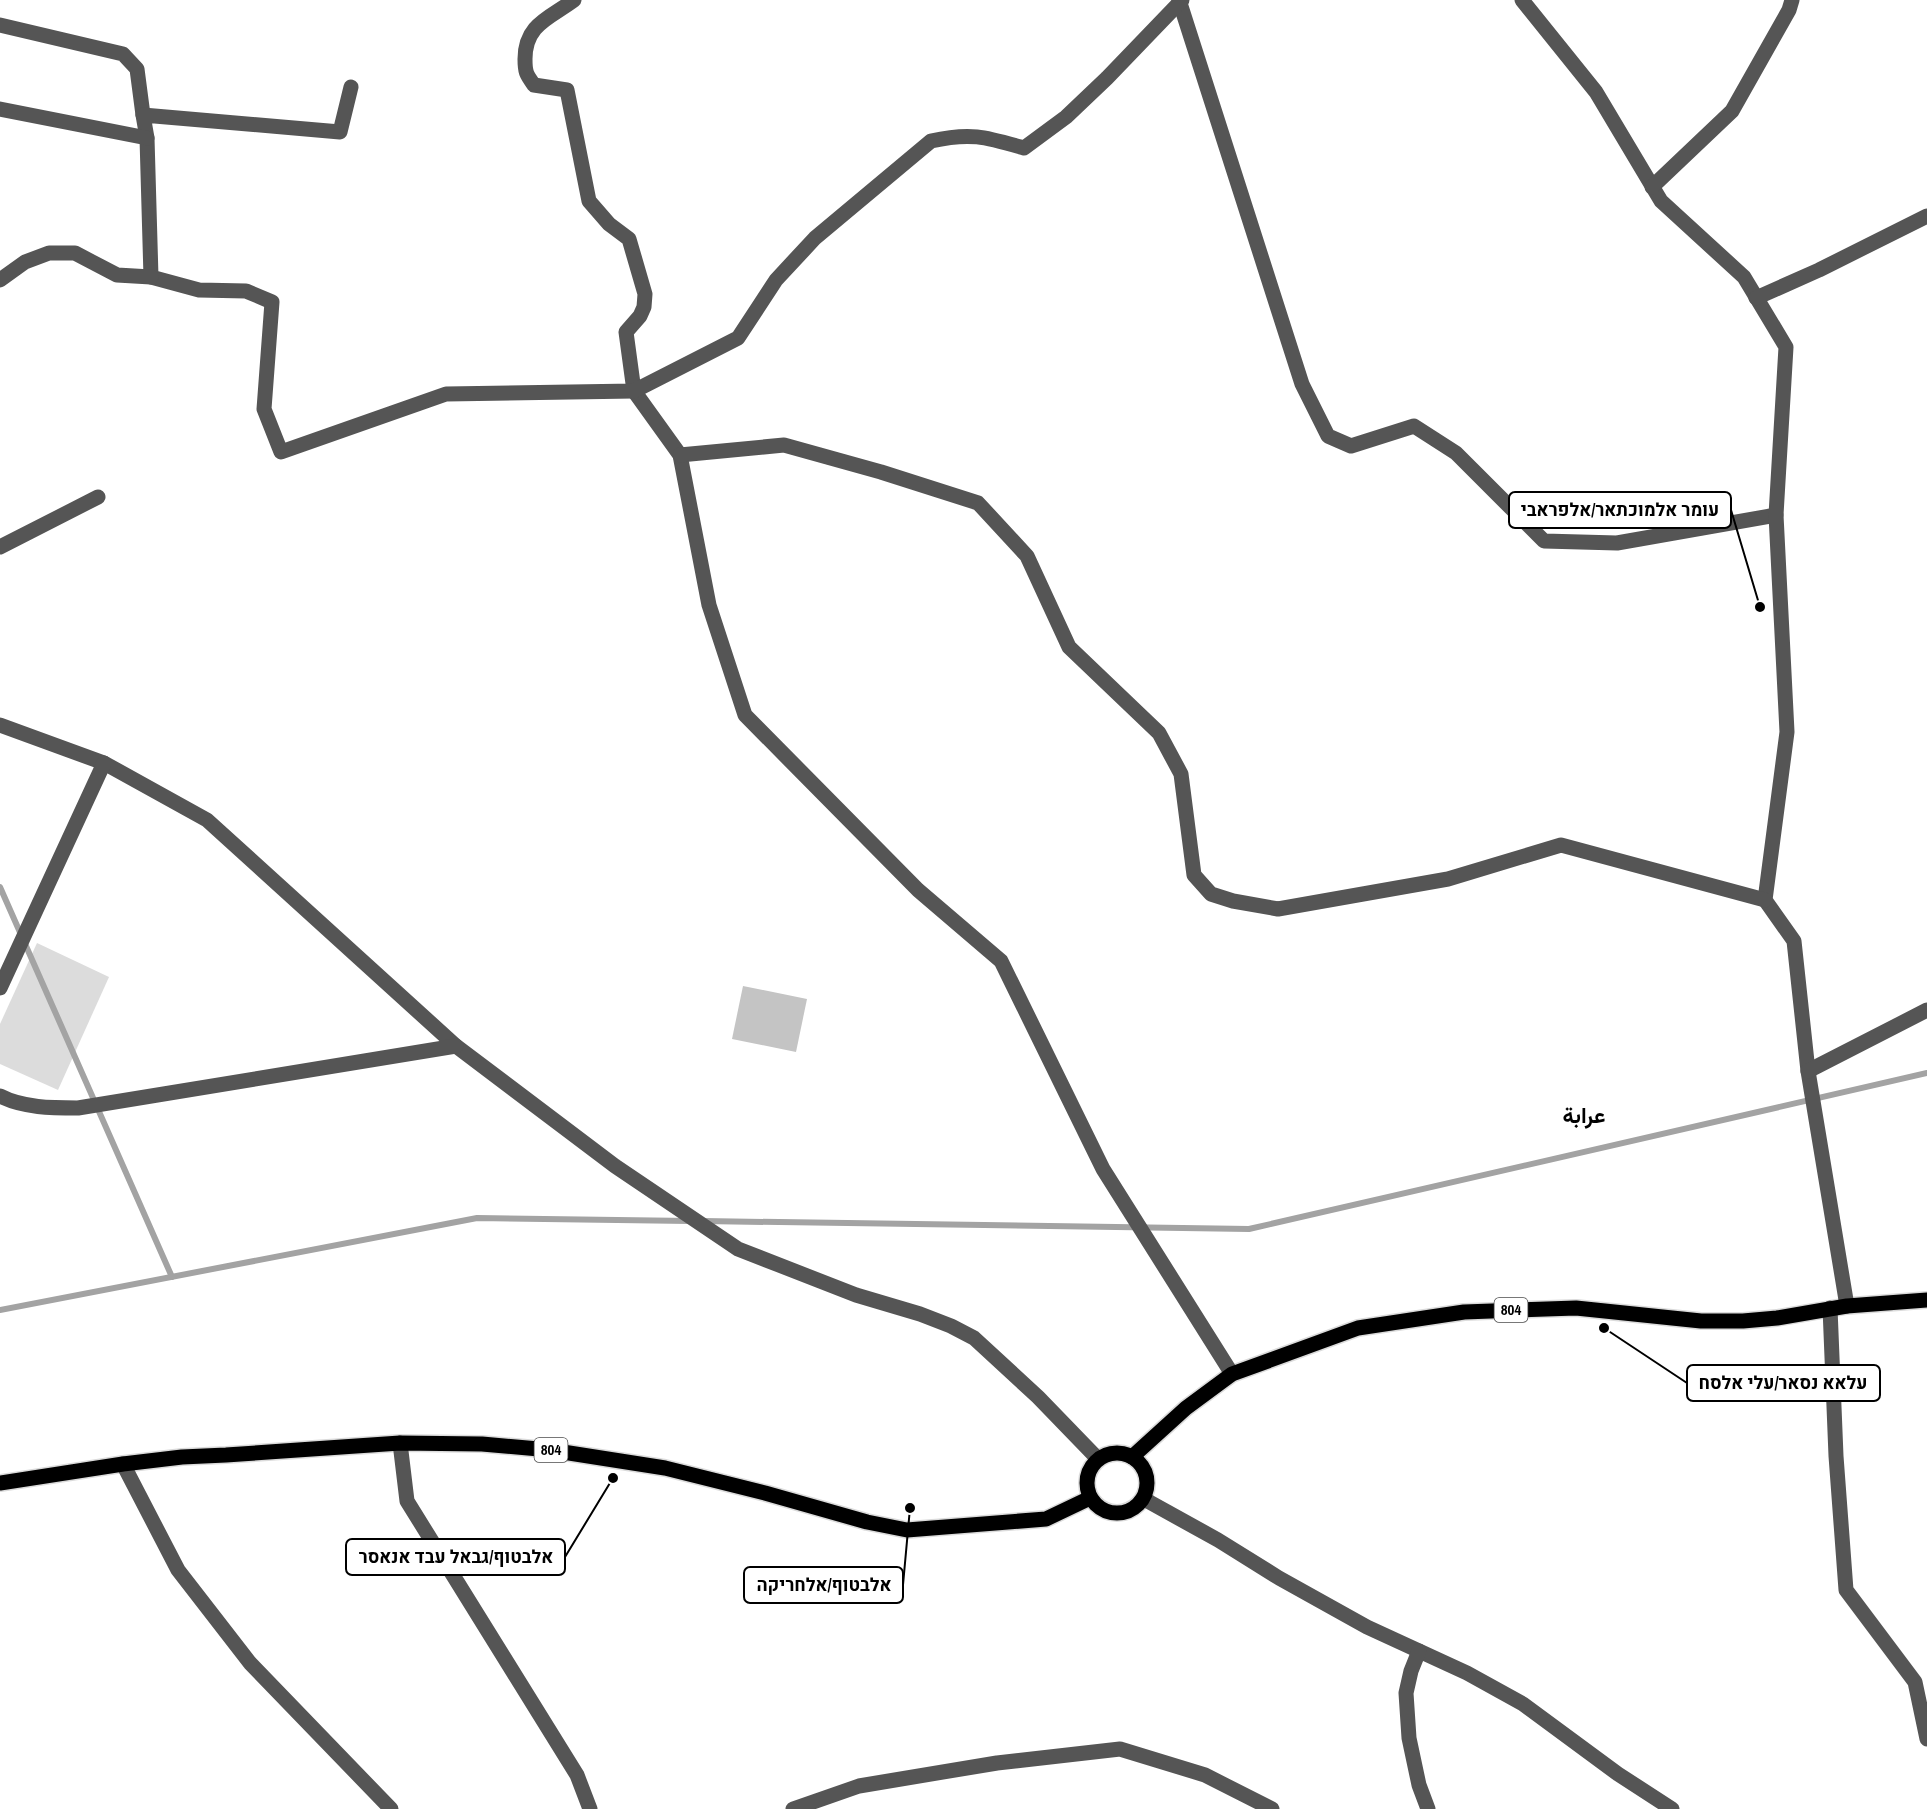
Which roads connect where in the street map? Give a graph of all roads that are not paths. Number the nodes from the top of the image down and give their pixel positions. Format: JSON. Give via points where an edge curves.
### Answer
{"nodes":[{"id":1,"x":574,"y":0,"type":"edge"},
{"id":2,"x":1522,"y":0,"type":"edge"},
{"id":3,"x":1792,"y":0,"type":"edge"},
{"id":4,"x":1180,"y":1,"type":"edge"},
{"id":5,"x":0,"y":25,"type":"edge"},
{"id":6,"x":351,"y":87,"type":"dead end"},
{"id":7,"x":0,"y":109,"type":"edge"},
{"id":8,"x":143,"y":115,"type":"junction"},
{"id":9,"x":147,"y":138,"type":"junction"},
{"id":10,"x":1652,"y":187,"type":"junction"},
{"id":11,"x":1927,"y":216,"type":"edge"},
{"id":12,"x":151,"y":277,"type":"junction"},
{"id":13,"x":0,"y":280,"type":"edge"},
{"id":14,"x":1756,"y":298,"type":"junction"},
{"id":15,"x":634,"y":391,"type":"junction"},
{"id":16,"x":680,"y":455,"type":"junction"},
{"id":17,"x":98,"y":497,"type":"dead end"},
{"id":18,"x":1776,"y":515,"type":"junction"},
{"id":19,"x":0,"y":547,"type":"edge"},
{"id":20,"x":0,"y":725,"type":"edge"},
{"id":21,"x":104,"y":763,"type":"junction"},
{"id":22,"x":1765,"y":900,"type":"junction"},
{"id":23,"x":0,"y":988,"type":"edge"},
{"id":24,"x":1927,"y":1010,"type":"edge"},
{"id":25,"x":456,"y":1046,"type":"junction"},
{"id":26,"x":1808,"y":1071,"type":"junction"},
{"id":27,"x":0,"y":1096,"type":"edge"},
{"id":28,"x":1927,"y":1300,"type":"edge"},
{"id":29,"x":1847,"y":1306,"type":"junction"},
{"id":30,"x":1830,"y":1308,"type":"junction"},
{"id":31,"x":1232,"y":1374,"type":"junction"},
{"id":32,"x":400,"y":1443,"type":"junction"},
{"id":33,"x":1132,"y":1457,"type":"junction"},
{"id":34,"x":1098,"y":1459,"type":"junction"},
{"id":35,"x":123,"y":1464,"type":"junction"},
{"id":36,"x":0,"y":1483,"type":"edge"},
{"id":37,"x":1090,"y":1498,"type":"junction"},
{"id":38,"x":1143,"y":1499,"type":"junction"},
{"id":39,"x":1419,"y":1651,"type":"junction"},
{"id":40,"x":1927,"y":1739,"type":"edge"},
{"id":41,"x":1267,"y":1808,"type":"edge"},
{"id":42,"x":391,"y":1809,"type":"edge"},
{"id":43,"x":590,"y":1809,"type":"edge"},
{"id":44,"x":793,"y":1809,"type":"edge"},
{"id":45,"x":1428,"y":1809,"type":"edge"},
{"id":46,"x":1672,"y":1809,"type":"edge"}],
"edges":[{"from":1,"to":15,"type":"street","via":[[529,34],[525,73],[534,85],[567,90],[589,201],[629,239],[645,294],[644,307],[626,332]]},
{"from":2,"to":10,"type":"street","via":[[1596,92]]},
{"from":3,"to":10,"type":"street","via":[[1732,111]]},
{"from":4,"to":15,"type":"street","via":[[1066,117],[1024,148],[982,136],[955,135],[931,141],[815,238],[776,280],[738,338]]},
{"from":4,"to":18,"type":"street","via":[[1302,384],[1328,436],[1351,446],[1414,426],[1456,453],[1544,541],[1617,543]]},
{"from":5,"to":8,"type":"street","via":[[123,54],[137,69]]},
{"from":6,"to":8,"type":"street","via":[[340,132]]},
{"from":7,"to":9,"type":"street"},
{"from":8,"to":9,"type":"street"},
{"from":9,"to":12,"type":"street"},
{"from":10,"to":14,"type":"street","via":[[1661,201],[1744,277]]},
{"from":11,"to":14,"type":"street"},
{"from":12,"to":13,"type":"street","via":[[117,275],[75,254],[49,253],[25,262]]},
{"from":12,"to":15,"type":"street","via":[[199,290],[246,291],[272,302],[264,409],[281,452],[446,394]]},
{"from":14,"to":18,"type":"street","via":[[1786,347]]},
{"from":15,"to":16,"type":"street"},
{"from":16,"to":22,"type":"street","via":[[784,445],[978,503],[1027,556],[1069,647],[1159,734],[1181,774],[1194,875],[1211,894],[1278,909],[1448,879],[1561,845]]},
{"from":16,"to":31,"type":"street","via":[[709,605],[745,715],[918,890],[1001,961],[1103,1169]]},
{"from":17,"to":19,"type":"street"},
{"from":18,"to":22,"type":"street","via":[[1787,732]]},
{"from":20,"to":21,"type":"street"},
{"from":21,"to":23,"type":"street"},
{"from":21,"to":25,"type":"street","via":[[207,820]]},
{"from":22,"to":26,"type":"street","via":[[1794,941]]},
{"from":24,"to":26,"type":"street"},
{"from":25,"to":27,"type":"street","via":[[78,1108],[41,1107]]},
{"from":25,"to":34,"type":"street","via":[[615,1166],[738,1249],[856,1295],[920,1314],[974,1338],[1038,1396]]},
{"from":26,"to":29,"type":"street"},
{"from":28,"to":29,"type":"main road","number":"804"},
{"from":29,"to":30,"type":"main road","number":"804"},
{"from":30,"to":31,"type":"main road","number":"804","via":[[1743,1321],[1576,1308],[1464,1312],[1358,1328]]},
{"from":30,"to":40,"type":"street","via":[[1846,1590],[1915,1682]]},
{"from":31,"to":33,"type":"main road","number":"804","via":[[1186,1408]]},
{"from":32,"to":35,"type":"main road","number":"804"},
{"from":32,"to":37,"type":"main road","number":"804","via":[[550,1450],[665,1467],[907,1530],[1046,1519]]},
{"from":32,"to":43,"type":"street","via":[[407,1501],[578,1775]]},
{"from":33,"to":34,"type":"main road","via":[[1115,1453]]},
{"from":33,"to":38,"type":"main road","via":[[1145,1471]]},
{"from":34,"to":37,"type":"main road","via":[[1086,1482]]},
{"from":35,"to":36,"type":"main road","number":"804"},
{"from":35,"to":42,"type":"street","via":[[178,1570],[250,1663]]},
{"from":37,"to":38,"type":"main road","via":[[1112,1514],[1130,1511]]},
{"from":38,"to":39,"type":"street","via":[[1337,1611]]},
{"from":39,"to":45,"type":"street","via":[[1406,1693],[1409,1738]]},
{"from":39,"to":46,"type":"street","via":[[1523,1704]]},
{"from":41,"to":44,"type":"street","via":[[1205,1775],[1120,1749],[997,1763],[859,1786]]}]}
